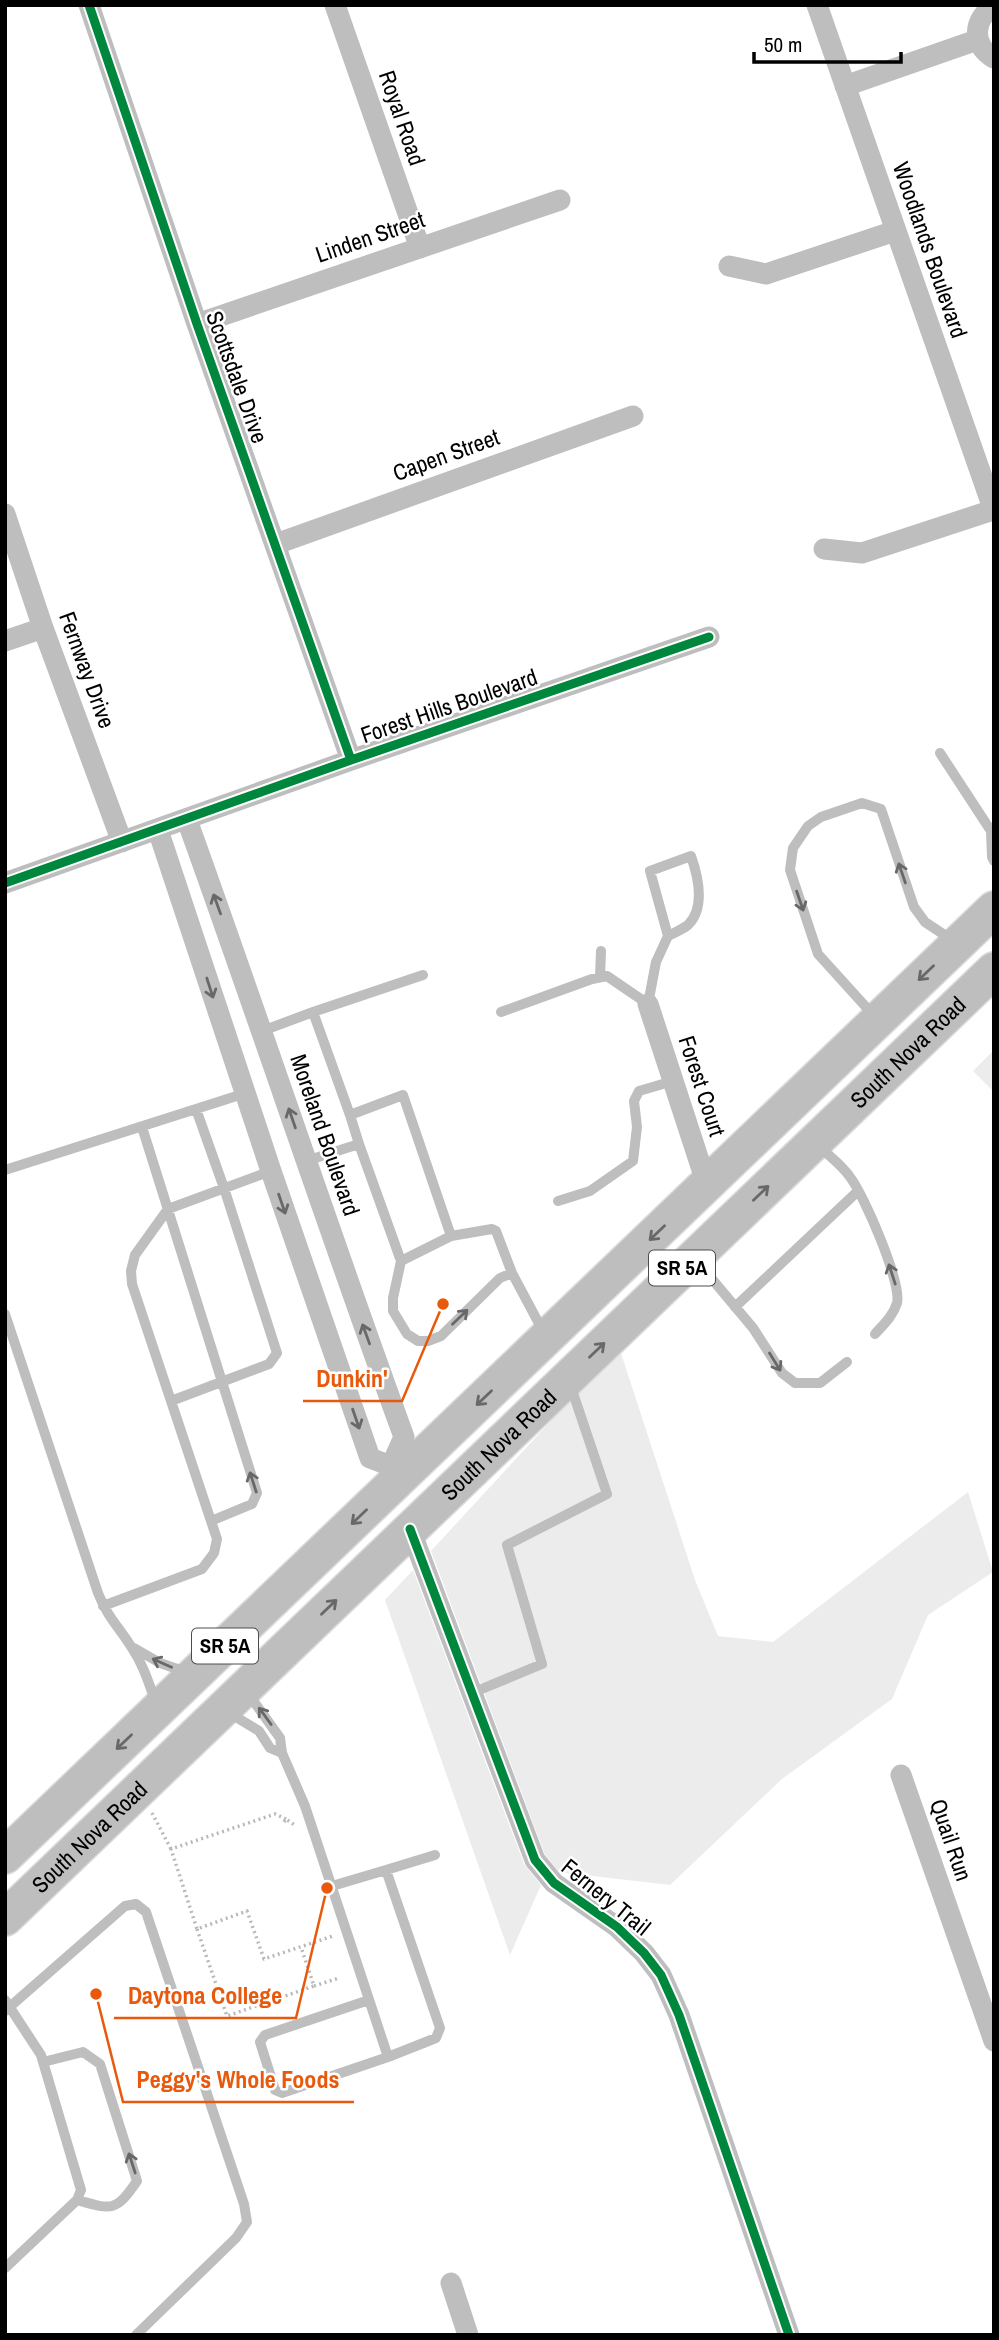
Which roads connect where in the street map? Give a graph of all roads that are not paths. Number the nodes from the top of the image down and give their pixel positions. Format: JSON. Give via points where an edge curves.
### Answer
{"nodes":[{"id":1,"x":89,"y":5,"type":"edge"},
{"id":2,"x":335,"y":5,"type":"edge"},
{"id":3,"x":817,"y":5,"type":"edge"},
{"id":4,"x":994,"y":6,"type":"edge"},
{"id":5,"x":977,"y":40,"type":"junction"},
{"id":6,"x":994,"y":58,"type":"edge"},
{"id":7,"x":845,"y":86,"type":"junction"},
{"id":8,"x":560,"y":200,"type":"dead end"},
{"id":9,"x":895,"y":231,"type":"junction"},
{"id":10,"x":420,"y":248,"type":"junction"},
{"id":11,"x":729,"y":266,"type":"dead end"},
{"id":12,"x":197,"y":324,"type":"junction"},
{"id":13,"x":633,"y":416,"type":"dead end"},
{"id":14,"x":993,"y":511,"type":"edge"},
{"id":15,"x":5,"y":514,"type":"edge"},
{"id":16,"x":276,"y":544,"type":"junction"},
{"id":17,"x":824,"y":549,"type":"dead end"},
{"id":18,"x":43,"y":628,"type":"junction"},
{"id":19,"x":709,"y":637,"type":"dead end"},
{"id":20,"x":5,"y":641,"type":"edge"},
{"id":21,"x":940,"y":753,"type":"dead end"},
{"id":22,"x":351,"y":760,"type":"junction"},
{"id":23,"x":187,"y":820,"type":"junction"},
{"id":24,"x":158,"y":830,"type":"junction"},
{"id":25,"x":992,"y":830,"type":"edge"},
{"id":26,"x":122,"y":842,"type":"junction"},
{"id":27,"x":994,"y":861,"type":"edge"},
{"id":28,"x":5,"y":883,"type":"edge"},
{"id":29,"x":994,"y":909,"type":"edge"},
{"id":30,"x":668,"y":936,"type":"junction"},
{"id":31,"x":957,"y":943,"type":"junction"},
{"id":32,"x":601,"y":951,"type":"dead end"},
{"id":33,"x":994,"y":970,"type":"edge"},
{"id":34,"x":423,"y":975,"type":"dead end"},
{"id":35,"x":600,"y":977,"type":"junction"},
{"id":36,"x":648,"y":1003,"type":"junction"},
{"id":37,"x":313,"y":1012,"type":"junction"},
{"id":38,"x":501,"y":1013,"type":"dead end"},
{"id":39,"x":878,"y":1020,"type":"junction"},
{"id":40,"x":262,"y":1031,"type":"junction"},
{"id":41,"x":229,"y":1043,"type":"junction"},
{"id":42,"x":673,"y":1081,"type":"junction"},
{"id":43,"x":246,"y":1093,"type":"junction"},
{"id":44,"x":196,"y":1109,"type":"junction"},
{"id":45,"x":350,"y":1115,"type":"junction"},
{"id":46,"x":142,"y":1127,"type":"junction"},
{"id":47,"x":814,"y":1142,"type":"junction"},
{"id":48,"x":359,"y":1144,"type":"junction"},
{"id":49,"x":306,"y":1161,"type":"junction"},
{"id":50,"x":5,"y":1170,"type":"edge"},
{"id":51,"x":271,"y":1171,"type":"junction"},
{"id":52,"x":707,"y":1185,"type":"junction"},
{"id":53,"x":224,"y":1188,"type":"junction"},
{"id":54,"x":858,"y":1191,"type":"junction"},
{"id":55,"x":558,"y":1201,"type":"dead end"},
{"id":56,"x":168,"y":1209,"type":"junction"},
{"id":57,"x":451,"y":1236,"type":"junction"},
{"id":58,"x":694,"y":1257,"type":"junction"},
{"id":59,"x":401,"y":1262,"type":"junction"},
{"id":60,"x":512,"y":1273,"type":"junction"},
{"id":61,"x":735,"y":1307,"type":"junction"},
{"id":62,"x":5,"y":1314,"type":"edge"},
{"id":63,"x":875,"y":1334,"type":"dead end"},
{"id":64,"x":547,"y":1338,"type":"junction"},
{"id":65,"x":847,"y":1363,"type":"dead end"},
{"id":66,"x":568,"y":1378,"type":"junction"},
{"id":67,"x":220,"y":1383,"type":"junction"},
{"id":68,"x":171,"y":1401,"type":"junction"},
{"id":69,"x":444,"y":1436,"type":"junction"},
{"id":70,"x":393,"y":1474,"type":"junction"},
{"id":71,"x":211,"y":1521,"type":"junction"},
{"id":72,"x":410,"y":1529,"type":"junction"},
{"id":73,"x":371,"y":1567,"type":"junction"},
{"id":74,"x":103,"y":1606,"type":"junction"},
{"id":75,"x":131,"y":1646,"type":"junction"},
{"id":76,"x":195,"y":1675,"type":"junction"},
{"id":77,"x":472,"y":1693,"type":"junction"},
{"id":78,"x":234,"y":1699,"type":"junction"},
{"id":79,"x":158,"y":1709,"type":"junction"},
{"id":80,"x":282,"y":1753,"type":"junction"},
{"id":81,"x":901,"y":1775,"type":"dead end"},
{"id":82,"x":435,"y":1855,"type":"dead end"},
{"id":83,"x":5,"y":1856,"type":"edge"},
{"id":84,"x":386,"y":1870,"type":"junction"},
{"id":85,"x":332,"y":1886,"type":"junction"},
{"id":86,"x":5,"y":1918,"type":"edge"},
{"id":87,"x":369,"y":2000,"type":"junction"},
{"id":88,"x":7,"y":2006,"type":"edge"},
{"id":89,"x":994,"y":2041,"type":"edge"},
{"id":90,"x":388,"y":2057,"type":"junction"},
{"id":91,"x":43,"y":2062,"type":"junction"},
{"id":92,"x":77,"y":2200,"type":"junction"},
{"id":93,"x":5,"y":2268,"type":"edge"},
{"id":94,"x":451,"y":2283,"type":"dead end"},
{"id":95,"x":136,"y":2335,"type":"edge"},
{"id":96,"x":468,"y":2335,"type":"edge"},
{"id":97,"x":789,"y":2335,"type":"edge"}],
"edges":[{"from":1,"to":12,"type":"street","name":"Scottsdale Drive"},
{"from":2,"to":10,"type":"street","name":"Royal Road"},
{"from":3,"to":7,"type":"street","name":"Woodlands Boulevard"},
{"from":4,"to":5,"type":"street","via":[[978,22]]},
{"from":5,"to":6,"type":"street"},
{"from":5,"to":7,"type":"street"},
{"from":7,"to":9,"type":"street","name":"Woodlands Boulevard"},
{"from":8,"to":10,"type":"street","name":"Linden Street"},
{"from":9,"to":11,"type":"street","via":[[766,274]]},
{"from":9,"to":14,"type":"street","name":"Woodlands Boulevard"},
{"from":10,"to":12,"type":"street","name":"Linden Street"},
{"from":12,"to":16,"type":"street","name":"Scottsdale Drive"},
{"from":13,"to":16,"type":"street","name":"Capen Street"},
{"from":14,"to":17,"type":"street","via":[[862,552]]},
{"from":15,"to":18,"type":"street","name":"Fernway Drive"},
{"from":16,"to":22,"type":"street","name":"Scottsdale Drive"},
{"from":18,"to":20,"type":"street"},
{"from":18,"to":26,"type":"street","name":"Fernway Drive"},
{"from":19,"to":22,"type":"street","name":"Forest Hills Boulevard"},
{"from":21,"to":25,"type":"lane"},
{"from":22,"to":23,"type":"street","name":"Forest Hills Boulevard"},
{"from":23,"to":24,"type":"street","name":"Forest Hills Boulevard"},
{"from":40,"to":23,"type":"street","name":"Moreland Boulevard","one_way":true},
{"from":24,"to":26,"type":"street","name":"Forest Hills Boulevard"},
{"from":24,"to":41,"type":"street","one_way":true},
{"from":25,"to":27,"type":"lane"},
{"from":26,"to":28,"type":"street","name":"Forest Hills Boulevard"},
{"from":29,"to":31,"type":"main road","name":"South Nova Road","number":"SR 5A"},
{"from":30,"to":30,"type":"lane","via":[[650,871],[691,856],[700,880],[695,913],[688,925]]},
{"from":30,"to":36,"type":"lane","via":[[656,962]]},
{"from":31,"to":39,"type":"main road","name":"South Nova Road","number":"SR 5A","one_way":true},
{"from":31,"to":39,"type":"lane","one_way":true,"via":[[925,922],[914,906],[881,809],[862,803],[808,826],[793,848],[790,870],[818,954]]},
{"from":32,"to":35,"type":"lane"},
{"from":33,"to":47,"type":"main road","name":"South Nova Road","number":"SR 5A"},
{"from":34,"to":37,"type":"lane"},
{"from":35,"to":36,"type":"lane","via":[[607,976]]},
{"from":35,"to":38,"type":"lane"},
{"from":36,"to":42,"type":"street","name":"Forest Court"},
{"from":37,"to":40,"type":"lane"},
{"from":37,"to":45,"type":"lane"},
{"from":39,"to":52,"type":"main road","name":"South Nova Road","number":"SR 5A"},
{"from":40,"to":41,"type":"street"},
{"from":49,"to":40,"type":"street","name":"Moreland Boulevard","one_way":true},
{"from":41,"to":43,"type":"street"},
{"from":42,"to":52,"type":"street","name":"Forest Court"},
{"from":42,"to":55,"type":"lane","via":[[639,1091],[634,1101],[634,1161],[590,1191]]},
{"from":43,"to":44,"type":"lane"},
{"from":43,"to":51,"type":"street"},
{"from":44,"to":46,"type":"lane"},
{"from":44,"to":53,"type":"lane"},
{"from":45,"to":48,"type":"lane"},
{"from":45,"to":57,"type":"lane","via":[[402,1095]]},
{"from":46,"to":50,"type":"lane"},
{"from":46,"to":56,"type":"lane"},
{"from":47,"to":54,"type":"lane"},
{"from":58,"to":47,"type":"main road","name":"South Nova Road","number":"SR 5A","one_way":true},
{"from":48,"to":49,"type":"lane"},
{"from":48,"to":59,"type":"lane"},
{"from":49,"to":51,"type":"street"},
{"from":70,"to":49,"type":"street","name":"Moreland Boulevard","one_way":true,"via":[[404,1437]]},
{"from":51,"to":53,"type":"lane"},
{"from":51,"to":70,"type":"street","one_way":true,"via":[[370,1458]]},
{"from":52,"to":58,"type":"main road","via":[[691,1238]]},
{"from":52,"to":64,"type":"main road","name":"South Nova Road","number":"SR 5A","one_way":true},
{"from":53,"to":56,"type":"lane"},
{"from":53,"to":67,"type":"lane","via":[[277,1353],[269,1364]]},
{"from":54,"to":61,"type":"lane"},
{"from":63,"to":54,"type":"lane","one_way":true,"via":[[898,1300],[875,1224]]},
{"from":56,"to":67,"type":"lane"},
{"from":56,"to":68,"type":"lane","via":[[135,1255],[131,1271]]},
{"from":57,"to":59,"type":"lane"},
{"from":57,"to":60,"type":"lane","via":[[496,1231]]},
{"from":58,"to":61,"type":"lane"},
{"from":66,"to":58,"type":"main road","name":"South Nova Road","number":"SR 5A","one_way":true},
{"from":59,"to":60,"type":"lane","one_way":true,"via":[[393,1311],[407,1334],[418,1341],[441,1336],[500,1278]]},
{"from":60,"to":64,"type":"lane"},
{"from":61,"to":65,"type":"lane","one_way":true,"via":[[795,1384],[821,1382]]},
{"from":62,"to":74,"type":"lane"},
{"from":64,"to":69,"type":"main road","name":"South Nova Road","number":"SR 5A","one_way":true},
{"from":66,"to":72,"type":"main road","name":"South Nova Road","number":"SR 5A"},
{"from":66,"to":77,"type":"lane","via":[[607,1494],[507,1545],[542,1664]]},
{"from":67,"to":68,"type":"lane"},
{"from":71,"to":67,"type":"lane","one_way":true,"via":[[252,1504],[257,1493]]},
{"from":68,"to":71,"type":"lane"},
{"from":69,"to":70,"type":"main road","name":"South Nova Road","number":"SR 5A"},
{"from":69,"to":72,"type":"main road","via":[[415,1498]]},
{"from":70,"to":73,"type":"main road","via":[[391,1517]]},
{"from":70,"to":76,"type":"main road","name":"South Nova Road","number":"SR 5A","one_way":true},
{"from":71,"to":74,"type":"lane","via":[[217,1539],[214,1553],[202,1569]]},
{"from":72,"to":73,"type":"main road","name":"South Nova Road","number":"SR 5A"},
{"from":72,"to":77,"type":"street","name":"Fernery Trail"},
{"from":78,"to":73,"type":"main road","name":"South Nova Road","number":"SR 5A","one_way":true},
{"from":74,"to":75,"type":"lane"},
{"from":76,"to":75,"type":"lane","one_way":true,"via":[[160,1663]]},
{"from":75,"to":79,"type":"lane"},
{"from":76,"to":79,"type":"main road","name":"South Nova Road","number":"SR 5A"},
{"from":77,"to":97,"type":"street","name":"Fernery Trail","via":[[535,1860],[554,1884],[617,1927],[661,1975],[679,2015]]},
{"from":78,"to":80,"type":"lane","via":[[270,1748]]},
{"from":80,"to":78,"type":"lane","one_way":true,"via":[[281,1738]]},
{"from":78,"to":86,"type":"main road","name":"South Nova Road","number":"SR 5A"},
{"from":79,"to":83,"type":"main road","name":"South Nova Road","number":"SR 5A","one_way":true},
{"from":80,"to":85,"type":"lane"},
{"from":81,"to":89,"type":"street","name":"Quail Run"},
{"from":82,"to":84,"type":"lane"},
{"from":84,"to":85,"type":"lane"},
{"from":84,"to":90,"type":"lane","via":[[440,2028],[436,2038]]},
{"from":85,"to":87,"type":"lane"},
{"from":87,"to":90,"type":"lane"},
{"from":87,"to":90,"type":"lane","via":[[265,2035],[260,2042],[275,2090],[282,2093]]},
{"from":88,"to":91,"type":"lane"},
{"from":88,"to":95,"type":"lane","via":[[125,1906],[136,1904],[146,1912],[247,2222]]},
{"from":91,"to":92,"type":"lane","via":[[81,2190]]},
{"from":92,"to":91,"type":"lane","one_way":true,"via":[[105,2208],[123,2202],[137,2181],[100,2064],[83,2052]]},
{"from":92,"to":93,"type":"lane"},
{"from":94,"to":96,"type":"street"}]}
